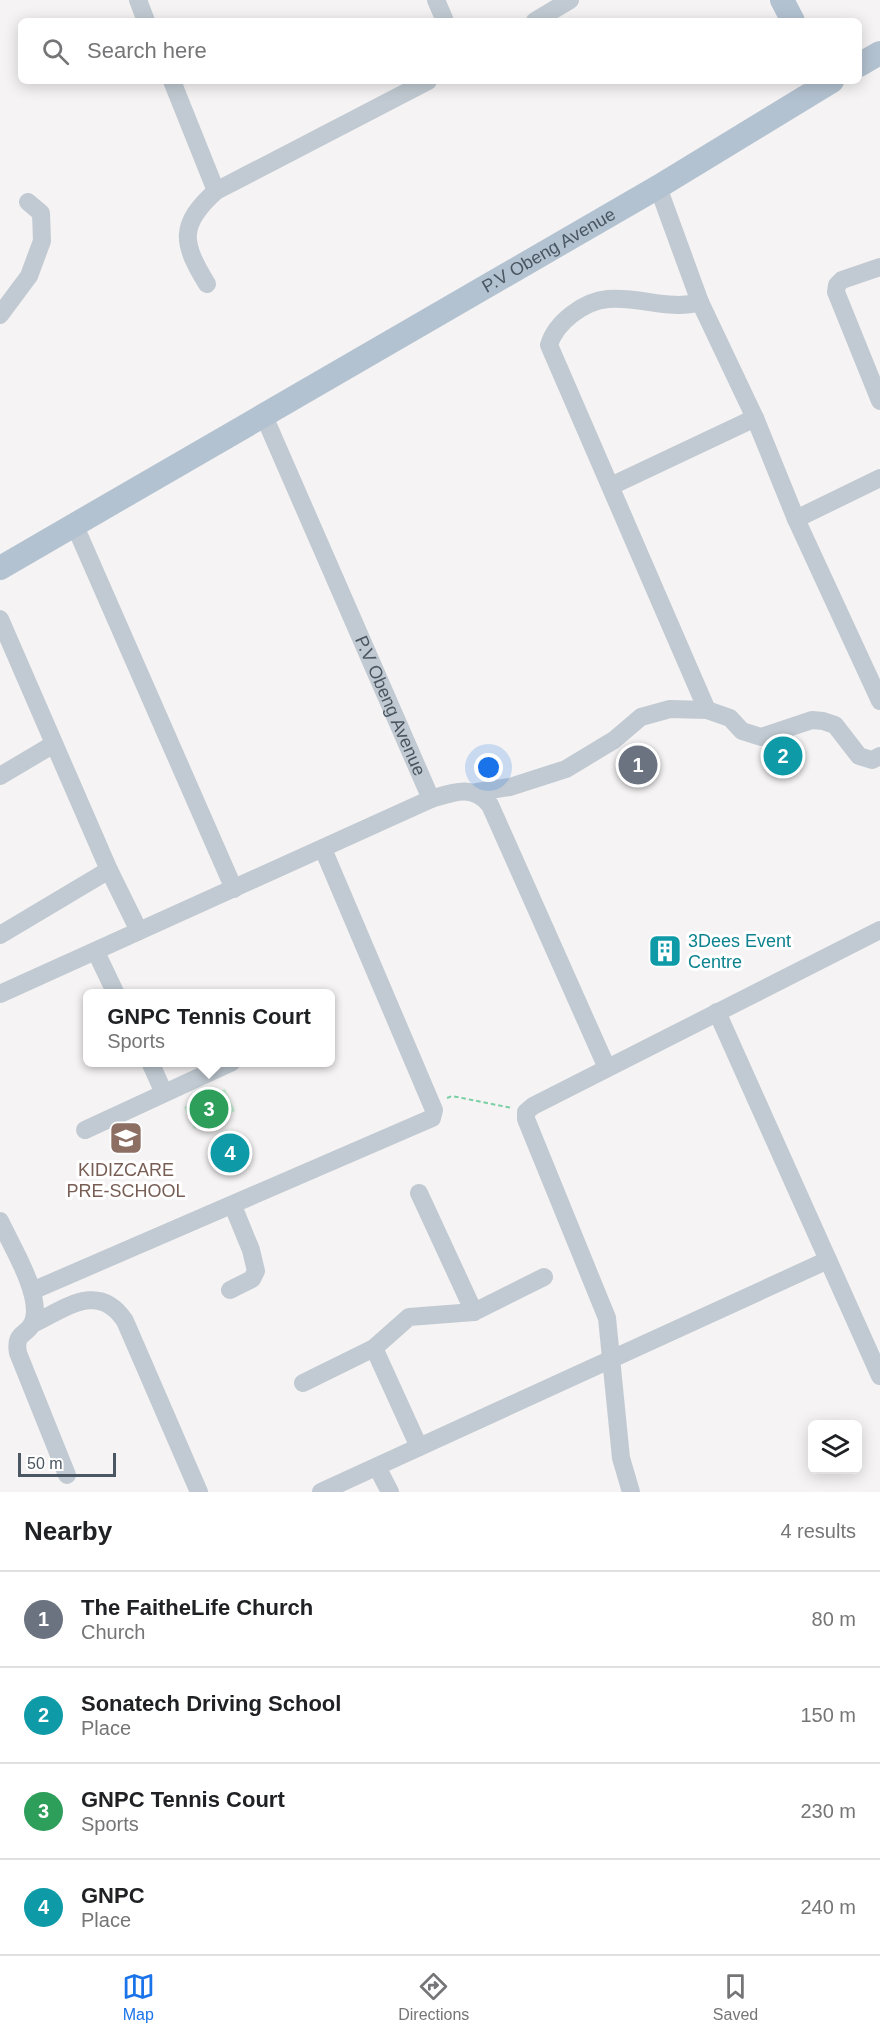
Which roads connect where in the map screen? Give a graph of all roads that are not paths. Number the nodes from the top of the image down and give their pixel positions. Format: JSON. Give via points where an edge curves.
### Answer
{"nodes":[{"id":1,"x":138,"y":0,"type":"edge"},
{"id":2,"x":436,"y":0,"type":"edge"},
{"id":3,"x":782,"y":0,"type":"edge"},
{"id":4,"x":560,"y":3,"type":"edge"},
{"id":5,"x":145,"y":18,"type":"edge"},
{"id":6,"x":444,"y":18,"type":"edge"},
{"id":7,"x":539,"y":18,"type":"edge"},
{"id":8,"x":791,"y":18,"type":"edge"},
{"id":9,"x":880,"y":53,"type":"edge"},
{"id":10,"x":862,"y":63,"type":"edge"},
{"id":11,"x":173,"y":84,"type":"edge"},
{"id":12,"x":422,"y":84,"type":"edge"},
{"id":13,"x":825,"y":84,"type":"edge"},
{"id":14,"x":658,"y":187,"type":"junction"},
{"id":15,"x":216,"y":191,"type":"junction"},
{"id":16,"x":28,"y":202,"type":"dead end"},
{"id":17,"x":880,"y":267,"type":"edge"},
{"id":18,"x":207,"y":284,"type":"dead end"},
{"id":19,"x":700,"y":302,"type":"junction"},
{"id":20,"x":0,"y":315,"type":"edge"},
{"id":21,"x":872,"y":360,"type":"edge"},
{"id":22,"x":880,"y":400,"type":"edge"},
{"id":23,"x":264,"y":416,"type":"junction"},
{"id":24,"x":755,"y":418,"type":"junction"},
{"id":25,"x":880,"y":478,"type":"edge"},
{"id":26,"x":611,"y":486,"type":"junction"},
{"id":27,"x":796,"y":519,"type":"junction"},
{"id":28,"x":75,"y":526,"type":"junction"},
{"id":29,"x":0,"y":568,"type":"edge"},
{"id":30,"x":0,"y":619,"type":"edge"},
{"id":31,"x":879,"y":695,"type":"edge"},
{"id":32,"x":707,"y":710,"type":"junction"},
{"id":33,"x":54,"y":744,"type":"junction"},
{"id":34,"x":880,"y":756,"type":"edge"},
{"id":35,"x":0,"y":776,"type":"edge"},
{"id":36,"x":477,"y":792,"type":"junction"},
{"id":37,"x":430,"y":799,"type":"junction"},
{"id":38,"x":323,"y":849,"type":"junction"},
{"id":39,"x":109,"y":870,"type":"junction"},
{"id":40,"x":234,"y":889,"type":"junction"},
{"id":41,"x":880,"y":930,"type":"edge"},
{"id":42,"x":139,"y":931,"type":"junction"},
{"id":43,"x":0,"y":934,"type":"edge"},
{"id":44,"x":96,"y":952,"type":"junction"},
{"id":45,"x":114,"y":989,"type":"edge"},
{"id":46,"x":0,"y":994,"type":"edge"},
{"id":47,"x":717,"y":1012,"type":"junction"},
{"id":48,"x":152,"y":1067,"type":"edge"},
{"id":49,"x":221,"y":1067,"type":"edge"},
{"id":50,"x":607,"y":1068,"type":"junction"},
{"id":51,"x":164,"y":1093,"type":"junction"},
{"id":52,"x":85,"y":1130,"type":"dead end"},
{"id":53,"x":419,"y":1193,"type":"dead end"},
{"id":54,"x":233,"y":1206,"type":"junction"},
{"id":55,"x":0,"y":1221,"type":"edge"},
{"id":56,"x":828,"y":1260,"type":"junction"},
{"id":57,"x":544,"y":1276,"type":"dead end"},
{"id":58,"x":230,"y":1290,"type":"dead end"},
{"id":59,"x":32,"y":1291,"type":"junction"},
{"id":60,"x":474,"y":1312,"type":"junction"},
{"id":61,"x":33,"y":1324,"type":"junction"},
{"id":62,"x":374,"y":1348,"type":"junction"},
{"id":63,"x":609,"y":1358,"type":"junction"},
{"id":64,"x":880,"y":1376,"type":"edge"},
{"id":65,"x":303,"y":1383,"type":"dead end"},
{"id":66,"x":419,"y":1447,"type":"junction"},
{"id":67,"x":377,"y":1467,"type":"junction"},
{"id":68,"x":67,"y":1475,"type":"dead end"},
{"id":69,"x":198,"y":1492,"type":"edge"},
{"id":70,"x":321,"y":1492,"type":"edge"},
{"id":71,"x":390,"y":1492,"type":"edge"},
{"id":72,"x":631,"y":1492,"type":"edge"}],
"edges":[{"from":1,"to":5,"type":"street"},
{"from":2,"to":6,"type":"street"},
{"from":3,"to":8,"type":"main road"},
{"from":4,"to":7,"type":"street"},
{"from":9,"to":10,"type":"main road"},
{"from":11,"to":15,"type":"street"},
{"from":12,"to":15,"type":"street"},
{"from":13,"to":14,"type":"main road","name":"P.V Obeng Avenue"},
{"from":14,"to":19,"type":"street"},
{"from":14,"to":23,"type":"main road","name":"P.V Obeng Avenue"},
{"from":15,"to":18,"type":"street","via":[[196,210],[187,240],[188,252]]},
{"from":16,"to":20,"type":"street","via":[[41,213],[42,241],[29,276]]},
{"from":17,"to":21,"type":"street","via":[[842,280],[836,292]]},
{"from":19,"to":24,"type":"street"},
{"from":19,"to":26,"type":"street","via":[[682,307],[608,299],[577,311],[552,334],[551,356]]},
{"from":21,"to":22,"type":"street"},
{"from":23,"to":28,"type":"main road","name":"P.V Obeng Avenue"},
{"from":23,"to":37,"type":"street","name":"P.V Obeng Avenue"},
{"from":24,"to":26,"type":"street"},
{"from":24,"to":27,"type":"street"},
{"from":25,"to":27,"type":"street"},
{"from":26,"to":32,"type":"street"},
{"from":27,"to":31,"type":"street"},
{"from":28,"to":29,"type":"main road","name":"P.V Obeng Avenue"},
{"from":28,"to":40,"type":"street"},
{"from":30,"to":33,"type":"street"},
{"from":32,"to":34,"type":"street","via":[[730,718],[742,730],[761,737],[812,720],[823,721],[835,725],[859,756],[872,760]]},
{"from":32,"to":36,"type":"street","via":[[670,710],[640,717],[614,740],[566,769],[510,787]]},
{"from":33,"to":35,"type":"street"},
{"from":33,"to":39,"type":"street"},
{"from":36,"to":37,"type":"street","via":[[460,791]]},
{"from":36,"to":50,"type":"street","via":[[490,805]]},
{"from":37,"to":38,"type":"street"},
{"from":38,"to":40,"type":"street"},
{"from":38,"to":54,"type":"street","via":[[434,1110],[432,1118]]},
{"from":39,"to":42,"type":"street"},
{"from":39,"to":43,"type":"street"},
{"from":40,"to":42,"type":"street"},
{"from":41,"to":47,"type":"street"},
{"from":42,"to":44,"type":"street"},
{"from":44,"to":45,"type":"street"},
{"from":44,"to":46,"type":"street"},
{"from":47,"to":50,"type":"street"},
{"from":47,"to":56,"type":"street"},
{"from":48,"to":51,"type":"street"},
{"from":49,"to":51,"type":"street"},
{"from":50,"to":63,"type":"street","via":[[533,1106],[526,1112],[526,1119],[607,1318]]},
{"from":51,"to":52,"type":"street"},
{"from":53,"to":60,"type":"street"},
{"from":54,"to":58,"type":"street","via":[[256,1271],[252,1279]]},
{"from":54,"to":59,"type":"street"},
{"from":55,"to":59,"type":"street"},
{"from":56,"to":63,"type":"street"},
{"from":56,"to":64,"type":"street"},
{"from":57,"to":60,"type":"street"},
{"from":59,"to":61,"type":"street","via":[[36,1309]]},
{"from":60,"to":62,"type":"street","via":[[410,1317]]},
{"from":61,"to":68,"type":"street","via":[[20,1336],[16,1344],[18,1353]]},
{"from":61,"to":69,"type":"street","via":[[78,1302],[96,1299],[116,1306]]},
{"from":62,"to":65,"type":"street"},
{"from":62,"to":66,"type":"street"},
{"from":63,"to":66,"type":"street"},
{"from":63,"to":72,"type":"street","via":[[621,1458]]},
{"from":66,"to":67,"type":"street"},
{"from":67,"to":70,"type":"street"},
{"from":67,"to":71,"type":"street"}]}
